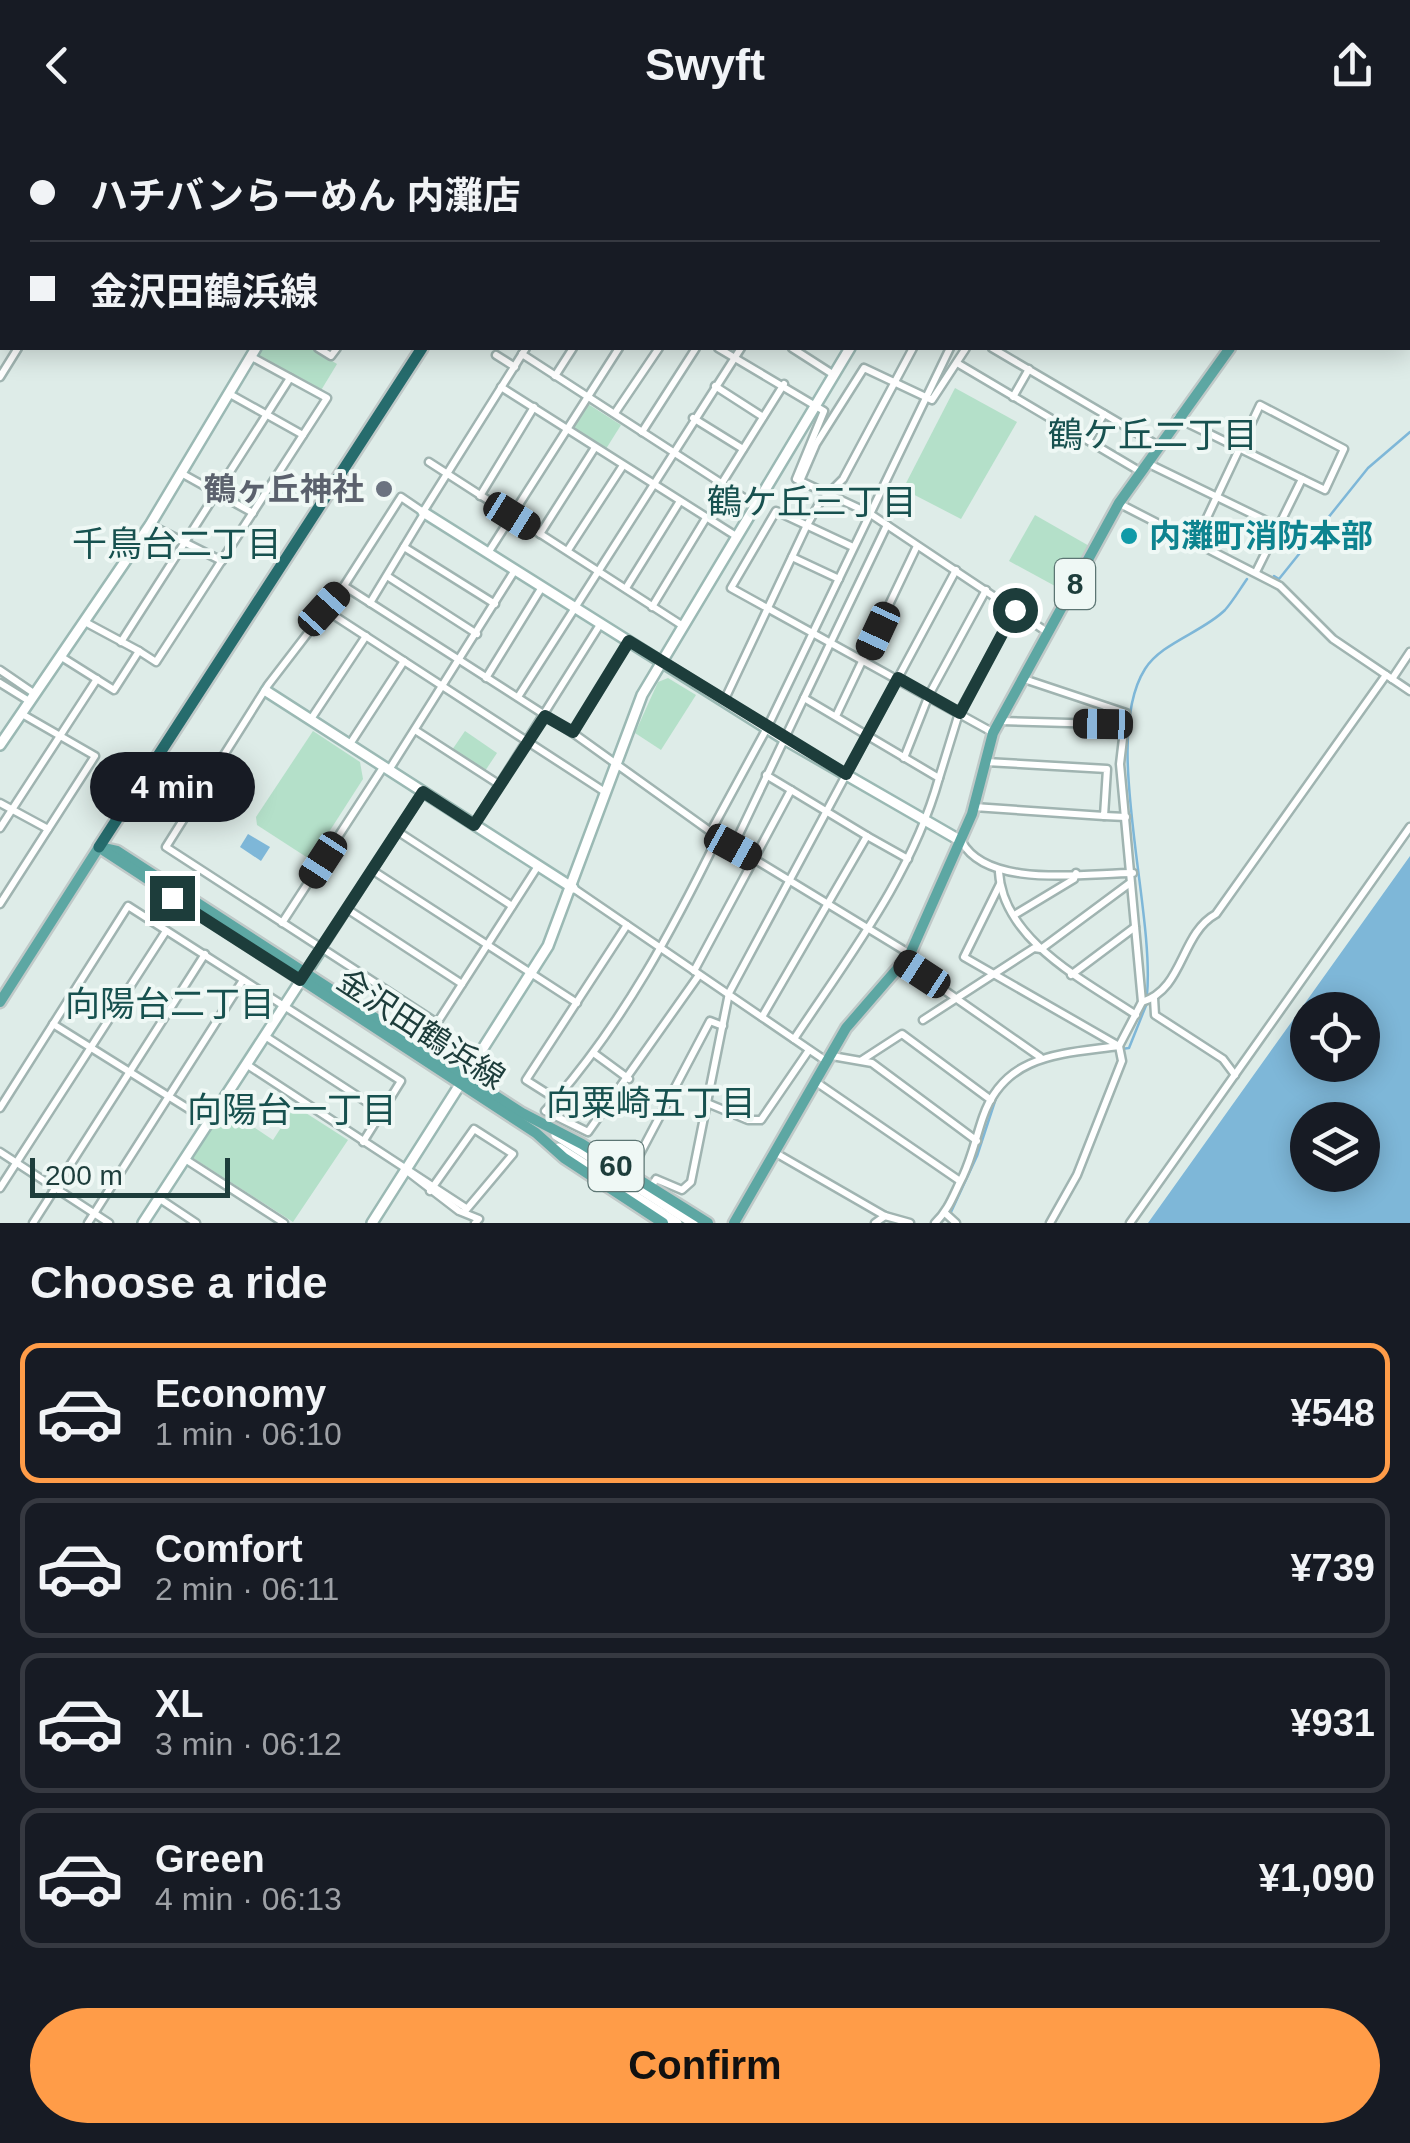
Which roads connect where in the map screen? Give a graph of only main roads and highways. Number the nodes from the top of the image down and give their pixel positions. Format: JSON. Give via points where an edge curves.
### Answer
{"nodes":[{"id":1,"x":421,"y":350,"type":"edge"},
{"id":2,"x":1228,"y":350,"type":"edge"},
{"id":3,"x":99,"y":847,"type":"junction"},
{"id":4,"x":0,"y":1002,"type":"edge"},
{"id":5,"x":464,"y":1081,"type":"junction"},
{"id":6,"x":663,"y":1223,"type":"edge"},
{"id":7,"x":708,"y":1223,"type":"edge"},
{"id":8,"x":734,"y":1223,"type":"edge"}],
"edges":[{"from":1,"to":3,"type":"highway"},
{"from":2,"to":8,"type":"main road","number":"8","via":[[1120,503],[993,733],[974,807],[907,958],[846,1028]]},
{"from":3,"to":4,"type":"main road"},
{"from":3,"to":5,"type":"main road","name":"金沢田鶴浜線","number":"60","via":[[117,851]]},
{"from":5,"to":6,"type":"main road","name":"金沢田鶴浜線","number":"60"},
{"from":5,"to":7,"type":"main road","name":"金沢田鶴浜線","number":"60"}]}
